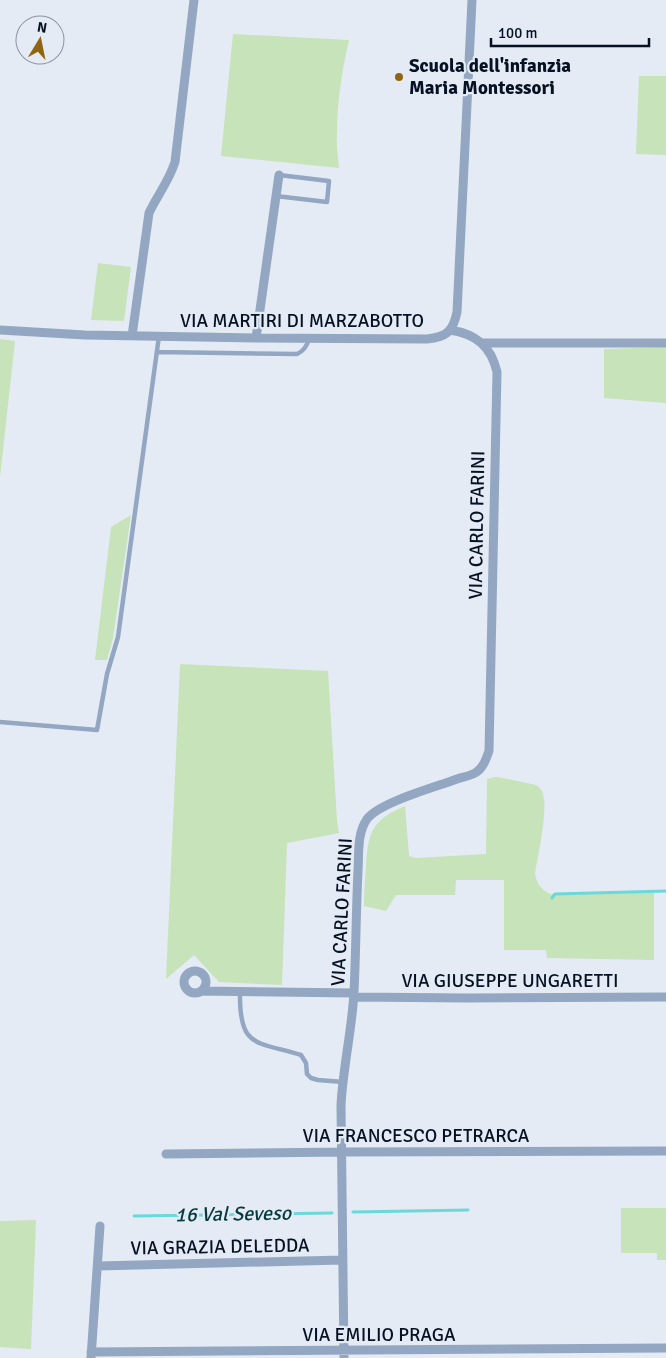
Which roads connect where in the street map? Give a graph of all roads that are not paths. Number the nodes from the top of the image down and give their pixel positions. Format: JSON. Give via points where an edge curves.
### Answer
{"nodes":[{"id":1,"x":194,"y":0,"type":"edge"},
{"id":2,"x":472,"y":0,"type":"edge"},
{"id":3,"x":279,"y":175,"type":"joint"},
{"id":4,"x":276,"y":196,"type":"junction"},
{"id":5,"x":0,"y":330,"type":"edge"},
{"id":6,"x":450,"y":330,"type":"junction"},
{"id":7,"x":132,"y":336,"type":"junction"},
{"id":8,"x":159,"y":336,"type":"junction"},
{"id":9,"x":256,"y":338,"type":"junction"},
{"id":10,"x":309,"y":338,"type":"junction"},
{"id":11,"x":666,"y":343,"type":"edge"},
{"id":12,"x":482,"y":344,"type":"junction"},
{"id":13,"x":157,"y":352,"type":"junction"},
{"id":14,"x":0,"y":722,"type":"edge"},
{"id":15,"x":205,"y":979,"type":"junction"},
{"id":16,"x":202,"y":991,"type":"junction"},
{"id":17,"x":226,"y":991,"type":"junction"},
{"id":18,"x":240,"y":991,"type":"junction"},
{"id":19,"x":354,"y":995,"type":"junction"},
{"id":20,"x":666,"y":998,"type":"edge"},
{"id":21,"x":343,"y":1082,"type":"junction"},
{"id":22,"x":666,"y":1151,"type":"edge"},
{"id":23,"x":342,"y":1152,"type":"junction"},
{"id":24,"x":166,"y":1154,"type":"dead end"},
{"id":25,"x":100,"y":1226,"type":"dead end"},
{"id":26,"x":342,"y":1260,"type":"junction"},
{"id":27,"x":98,"y":1266,"type":"junction"},
{"id":28,"x":666,"y":1348,"type":"edge"},
{"id":29,"x":599,"y":1353,"type":"edge"},
{"id":30,"x":519,"y":1354,"type":"edge"},
{"id":31,"x":91,"y":1355,"type":"edge"},
{"id":32,"x":164,"y":1355,"type":"edge"},
{"id":33,"x":344,"y":1355,"type":"edge"}],
"edges":[{"from":1,"to":7,"type":"street","via":[[175,162],[149,213]]},
{"from":2,"to":6,"type":"street","name":"VIA MARTIRI DI MARZABOTTO","via":[[457,312]]},
{"from":3,"to":4,"type":"street"},
{"from":3,"to":4,"type":"lane","via":[[329,181],[327,202]]},
{"from":4,"to":9,"type":"street"},
{"from":5,"to":7,"type":"street","name":"VIA MARTIRI DI MARZABOTTO"},
{"from":6,"to":10,"type":"street","name":"VIA MARTIRI DI MARZABOTTO","via":[[443,336],[426,339]]},
{"from":6,"to":12,"type":"street","name":"VIA CARLO FARINI","via":[[468,334]]},
{"from":7,"to":8,"type":"street","name":"VIA MARTIRI DI MARZABOTTO"},
{"from":8,"to":9,"type":"street","name":"VIA MARTIRI DI MARZABOTTO"},
{"from":8,"to":13,"type":"lane"},
{"from":9,"to":10,"type":"street","name":"VIA MARTIRI DI MARZABOTTO"},
{"from":10,"to":13,"type":"lane","via":[[307,346],[297,354]]},
{"from":11,"to":12,"type":"street"},
{"from":12,"to":19,"type":"street","name":"VIA CARLO FARINI","via":[[495,364],[497,381],[488,751],[486,760],[476,773],[384,807],[370,816],[363,826],[358,868]]},
{"from":13,"to":14,"type":"lane","via":[[118,637],[107,674],[97,730]]},
{"from":15,"to":16,"type":"street"},
{"from":15,"to":16,"type":"street","via":[[201,973],[194,972],[187,974],[184,981],[191,992]]},
{"from":15,"to":17,"type":"street","name":"VIA GIUSEPPE UNGARETTI"},
{"from":16,"to":17,"type":"street","name":"VIA GIUSEPPE UNGARETTI"},
{"from":17,"to":18,"type":"street","name":"VIA GIUSEPPE UNGARETTI"},
{"from":18,"to":19,"type":"street","name":"VIA GIUSEPPE UNGARETTI"},
{"from":18,"to":21,"type":"lane","via":[[240,1015],[251,1039],[301,1055],[311,1078]]},
{"from":19,"to":20,"type":"street","name":"VIA GIUSEPPE UNGARETTI"},
{"from":19,"to":21,"type":"street","name":"VIA CARLO FARINI"},
{"from":21,"to":23,"type":"street","name":"VIA CARLO FARINI"},
{"from":22,"to":23,"type":"street","name":"VIA FRANCESCO PETRARCA"},
{"from":23,"to":24,"type":"street","name":"VIA FRANCESCO PETRARCA"},
{"from":23,"to":26,"type":"street","name":"VIA CARLO FARINI"},
{"from":25,"to":27,"type":"street"},
{"from":26,"to":27,"type":"street","name":"VIA GRAZIA DELEDDA"},
{"from":26,"to":33,"type":"street","name":"VIA CARLO FARINI"},
{"from":27,"to":31,"type":"street"},
{"from":28,"to":29,"type":"street","name":"VIA EMILIO PRAGA"},
{"from":29,"to":30,"type":"street","name":"VIA EMILIO PRAGA"},
{"from":30,"to":33,"type":"street","name":"VIA EMILIO PRAGA"},
{"from":31,"to":32,"type":"street","name":"VIA EMILIO PRAGA"},
{"from":32,"to":33,"type":"street","name":"VIA EMILIO PRAGA"}]}
